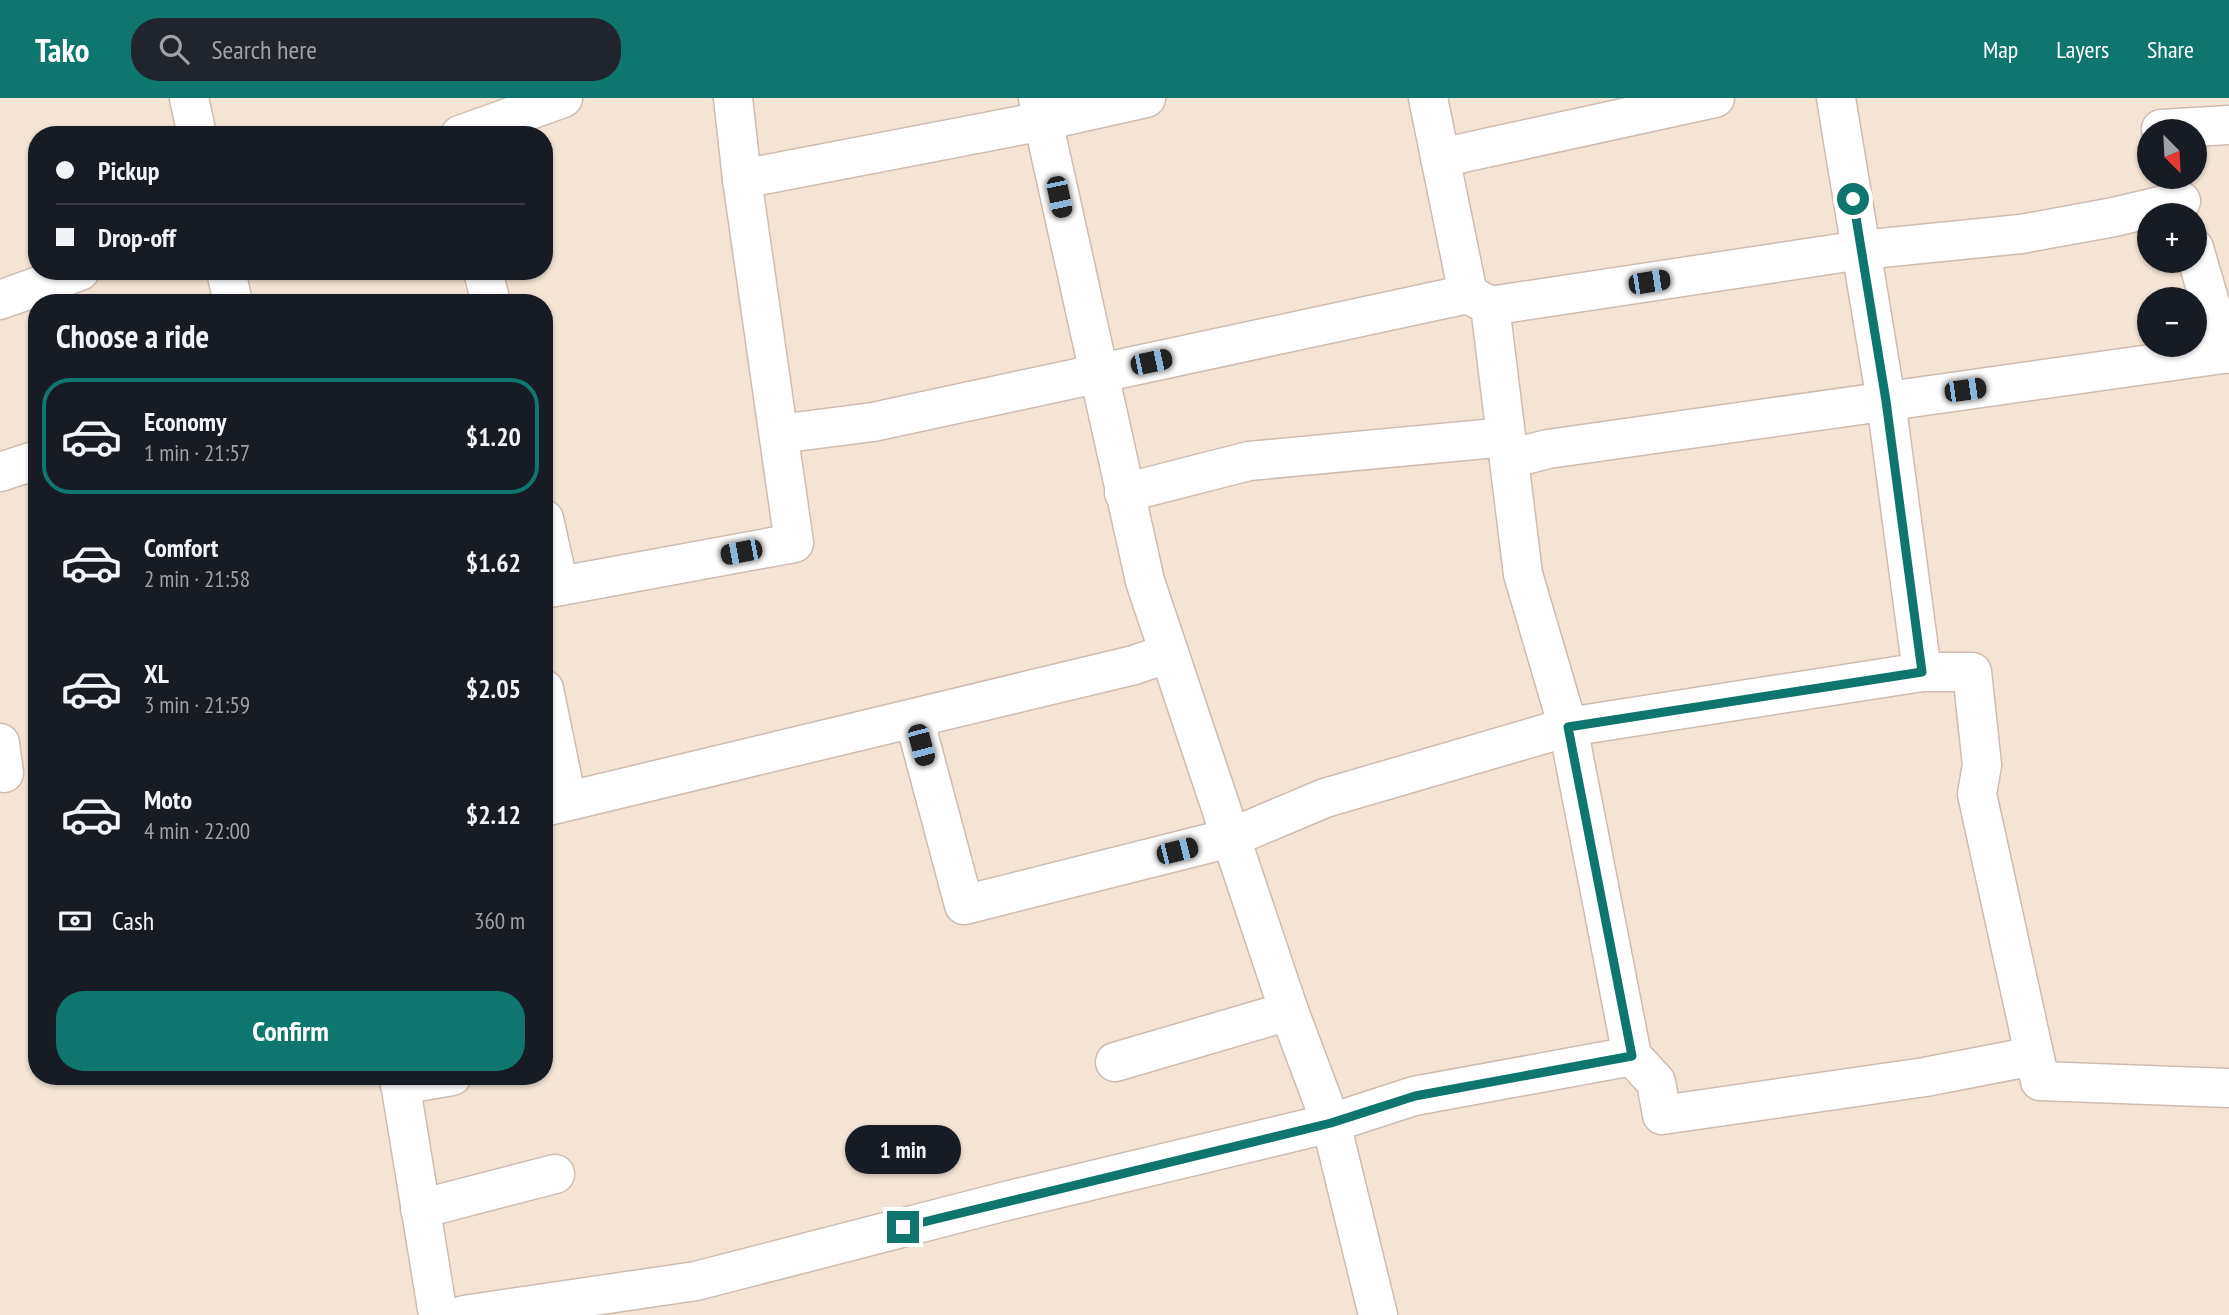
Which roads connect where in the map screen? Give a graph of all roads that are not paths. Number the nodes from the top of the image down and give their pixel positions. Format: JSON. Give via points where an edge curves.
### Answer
{"nodes":[{"id":1,"x":189,"y":98,"type":"edge"},
{"id":2,"x":563,"y":98,"type":"edge"},
{"id":3,"x":733,"y":98,"type":"edge"},
{"id":4,"x":1146,"y":98,"type":"edge"},
{"id":5,"x":1428,"y":98,"type":"edge"},
{"id":6,"x":1715,"y":98,"type":"edge"},
{"id":7,"x":1836,"y":98,"type":"edge"},
{"id":8,"x":1041,"y":109,"type":"edge"},
{"id":9,"x":2229,"y":125,"type":"edge"},
{"id":10,"x":195,"y":126,"type":"edge"},
{"id":11,"x":485,"y":126,"type":"edge"},
{"id":12,"x":2207,"y":126,"type":"edge"},
{"id":13,"x":1440,"y":158,"type":"junction"},
{"id":14,"x":742,"y":179,"type":"junction"},
{"id":15,"x":2180,"y":198,"type":"edge"},
{"id":16,"x":1861,"y":250,"type":"junction"},
{"id":17,"x":2202,"y":273,"type":"edge"},
{"id":18,"x":55,"y":280,"type":"edge"},
{"id":19,"x":0,"y":300,"type":"edge"},
{"id":20,"x":1479,"y":300,"type":"junction"},
{"id":21,"x":2227,"y":354,"type":"edge"},
{"id":22,"x":1098,"y":373,"type":"junction"},
{"id":23,"x":1886,"y":401,"type":"junction"},
{"id":24,"x":779,"y":434,"type":"junction"},
{"id":25,"x":1508,"y":448,"type":"junction"},
{"id":26,"x":28,"y":463,"type":"edge"},
{"id":27,"x":0,"y":472,"type":"edge"},
{"id":28,"x":1124,"y":493,"type":"junction"},
{"id":29,"x":553,"y":561,"type":"edge"},
{"id":30,"x":1169,"y":653,"type":"junction"},
{"id":31,"x":1922,"y":672,"type":"junction"},
{"id":32,"x":914,"y":718,"type":"junction"},
{"id":33,"x":1568,"y":727,"type":"junction"},
{"id":34,"x":553,"y":775,"type":"edge"},
{"id":35,"x":556,"y":804,"type":"edge"},
{"id":36,"x":1230,"y":838,"type":"junction"},
{"id":37,"x":1289,"y":1011,"type":"junction"},
{"id":38,"x":1632,"y":1056,"type":"junction"},
{"id":39,"x":2034,"y":1056,"type":"junction"},
{"id":40,"x":1115,"y":1062,"type":"dead end"},
{"id":41,"x":400,"y":1085,"type":"edge"},
{"id":42,"x":2229,"y":1088,"type":"edge"},
{"id":43,"x":1331,"y":1123,"type":"junction"},
{"id":44,"x":555,"y":1174,"type":"dead end"},
{"id":45,"x":420,"y":1209,"type":"junction"},
{"id":46,"x":438,"y":1315,"type":"edge"},
{"id":47,"x":464,"y":1315,"type":"edge"},
{"id":48,"x":1378,"y":1315,"type":"edge"}],
"edges":[{"from":1,"to":10,"type":"street"},
{"from":2,"to":11,"type":"street"},
{"from":3,"to":14,"type":"street"},
{"from":4,"to":8,"type":"street"},
{"from":5,"to":13,"type":"street"},
{"from":6,"to":13,"type":"street"},
{"from":7,"to":16,"type":"street"},
{"from":8,"to":14,"type":"street"},
{"from":8,"to":22,"type":"street"},
{"from":9,"to":12,"type":"street"},
{"from":13,"to":20,"type":"street"},
{"from":14,"to":24,"type":"street"},
{"from":15,"to":16,"type":"street","via":[[2114,217],[2021,234]]},
{"from":16,"to":20,"type":"street"},
{"from":16,"to":23,"type":"street"},
{"from":17,"to":21,"type":"street"},
{"from":18,"to":19,"type":"street"},
{"from":20,"to":22,"type":"street"},
{"from":20,"to":25,"type":"street"},
{"from":21,"to":23,"type":"street"},
{"from":22,"to":24,"type":"street","via":[[873,422]]},
{"from":22,"to":28,"type":"street"},
{"from":23,"to":25,"type":"street","via":[[1548,449]]},
{"from":23,"to":31,"type":"street"},
{"from":24,"to":29,"type":"street","via":[[794,542]]},
{"from":25,"to":28,"type":"street","via":[[1249,461]]},
{"from":25,"to":33,"type":"street","via":[[1523,574]]},
{"from":26,"to":27,"type":"street"},
{"from":28,"to":30,"type":"street","via":[[1145,581]]},
{"from":30,"to":32,"type":"street"},
{"from":30,"to":36,"type":"street"},
{"from":31,"to":33,"type":"street"},
{"from":31,"to":39,"type":"street","via":[[1972,672],[1982,765],[1977,794]]},
{"from":32,"to":35,"type":"street"},
{"from":32,"to":36,"type":"street","via":[[964,905]]},
{"from":33,"to":36,"type":"street","via":[[1325,798]]},
{"from":33,"to":38,"type":"street"},
{"from":34,"to":35,"type":"street"},
{"from":36,"to":37,"type":"street"},
{"from":37,"to":40,"type":"street"},
{"from":37,"to":43,"type":"street"},
{"from":38,"to":39,"type":"street","via":[[1656,1082],[1662,1115],[1925,1077]]},
{"from":38,"to":43,"type":"street","via":[[1415,1096]]},
{"from":39,"to":42,"type":"street","via":[[2040,1081]]},
{"from":41,"to":45,"type":"street"},
{"from":43,"to":47,"type":"street","via":[[696,1280]]},
{"from":43,"to":48,"type":"street"},
{"from":44,"to":45,"type":"street"},
{"from":45,"to":46,"type":"street"}]}
